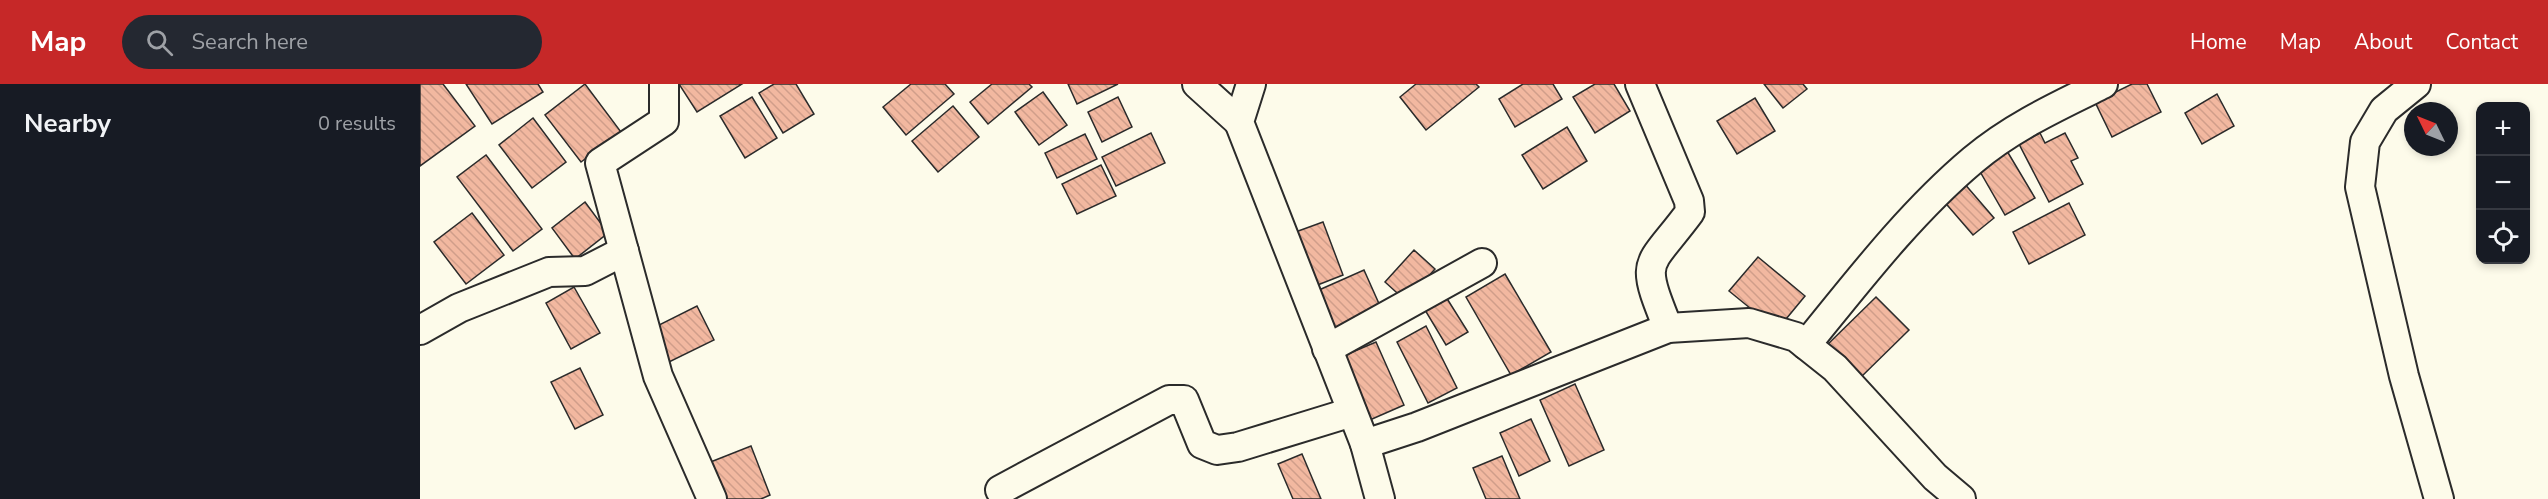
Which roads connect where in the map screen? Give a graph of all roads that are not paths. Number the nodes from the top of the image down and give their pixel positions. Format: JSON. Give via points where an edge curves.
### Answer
{"nodes":[{"id":1,"x":664,"y":84,"type":"edge"},
{"id":2,"x":1197,"y":84,"type":"edge"},
{"id":3,"x":1251,"y":84,"type":"edge"},
{"id":4,"x":1640,"y":84,"type":"edge"},
{"id":5,"x":2103,"y":84,"type":"edge"},
{"id":6,"x":2415,"y":84,"type":"edge"},
{"id":7,"x":1239,"y":122,"type":"junction"},
{"id":8,"x":624,"y":251,"type":"junction"},
{"id":9,"x":1482,"y":263,"type":"dead end"},
{"id":10,"x":1668,"y":328,"type":"junction"},
{"id":11,"x":420,"y":330,"type":"edge"},
{"id":12,"x":1806,"y":345,"type":"junction"},
{"id":13,"x":1327,"y":349,"type":"junction"},
{"id":14,"x":1352,"y":412,"type":"junction"},
{"id":15,"x":1365,"y":444,"type":"junction"},
{"id":16,"x":1000,"y":490,"type":"dead end"},
{"id":17,"x":712,"y":499,"type":"edge"},
{"id":18,"x":1380,"y":499,"type":"edge"},
{"id":19,"x":1961,"y":499,"type":"edge"},
{"id":20,"x":2439,"y":499,"type":"edge"}],
"edges":[{"from":1,"to":8,"type":"street","via":[[664,121],[600,164]]},
{"from":2,"to":7,"type":"street"},
{"from":3,"to":7,"type":"street"},
{"from":4,"to":10,"type":"street","via":[[1689,201],[1690,212],[1654,256],[1649,268],[1651,287]]},
{"from":5,"to":12,"type":"street","via":[[2018,128],[1974,159],[1926,203]]},
{"from":6,"to":20,"type":"street","via":[[2384,110],[2366,142],[2360,187],[2406,387]]},
{"from":7,"to":13,"type":"street"},
{"from":8,"to":11,"type":"street","via":[[585,271],[549,272],[459,308]]},
{"from":8,"to":17,"type":"street","via":[[658,376]]},
{"from":9,"to":13,"type":"street"},
{"from":10,"to":12,"type":"street","via":[[1749,323],[1796,337]]},
{"from":10,"to":15,"type":"street"},
{"from":12,"to":19,"type":"street","via":[[1835,368],[1935,477]]},
{"from":13,"to":14,"type":"street"},
{"from":14,"to":15,"type":"street"},
{"from":14,"to":16,"type":"street","via":[[1217,450],[1202,444],[1184,400],[1169,400]]},
{"from":15,"to":18,"type":"street"}]}
